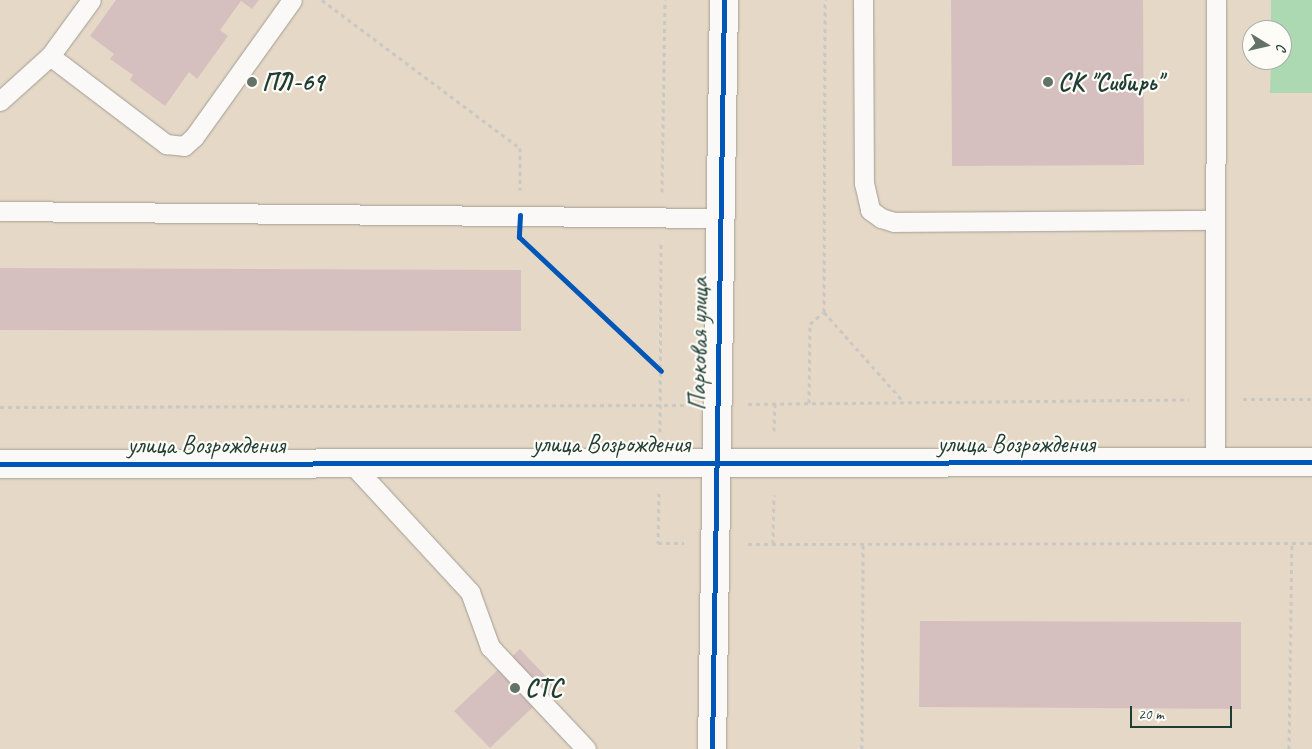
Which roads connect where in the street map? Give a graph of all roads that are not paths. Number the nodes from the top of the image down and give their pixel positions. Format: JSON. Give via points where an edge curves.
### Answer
{"nodes":[{"id":1,"x":91,"y":0,"type":"edge"},
{"id":2,"x":292,"y":0,"type":"edge"},
{"id":3,"x":724,"y":0,"type":"edge"},
{"id":4,"x":863,"y":0,"type":"edge"},
{"id":5,"x":1216,"y":0,"type":"edge"},
{"id":6,"x":50,"y":56,"type":"junction"},
{"id":7,"x":0,"y":101,"type":"edge"},
{"id":8,"x":0,"y":211,"type":"edge"},
{"id":9,"x":720,"y":218,"type":"junction"},
{"id":10,"x":1216,"y":220,"type":"junction"},
{"id":11,"x":1215,"y":462,"type":"junction"},
{"id":12,"x":1312,"y":462,"type":"edge"},
{"id":13,"x":351,"y":463,"type":"junction"},
{"id":14,"x":0,"y":464,"type":"edge"},
{"id":15,"x":716,"y":464,"type":"junction"},
{"id":16,"x":586,"y":749,"type":"edge"},
{"id":17,"x":712,"y":749,"type":"edge"}],
"edges":[{"from":1,"to":6,"type":"lane"},
{"from":2,"to":6,"type":"lane","via":[[194,137],[184,146],[166,144]]},
{"from":3,"to":9,"type":"street","name":"Парковая улица"},
{"from":4,"to":10,"type":"lane","via":[[864,183],[870,210],[881,218],[894,222]]},
{"from":5,"to":10,"type":"lane"},
{"from":6,"to":7,"type":"lane"},
{"from":8,"to":9,"type":"lane"},
{"from":9,"to":15,"type":"street","name":"Парковая улица"},
{"from":10,"to":11,"type":"lane"},
{"from":11,"to":12,"type":"street","name":"улица Возрождения"},
{"from":11,"to":15,"type":"street","name":"улица Возрождения"},
{"from":13,"to":14,"type":"street","name":"улица Возрождения"},
{"from":13,"to":15,"type":"street","name":"улица Возрождения"},
{"from":13,"to":16,"type":"lane","via":[[470,592],[490,647]]},
{"from":15,"to":17,"type":"street","name":"Парковая улица"}]}
